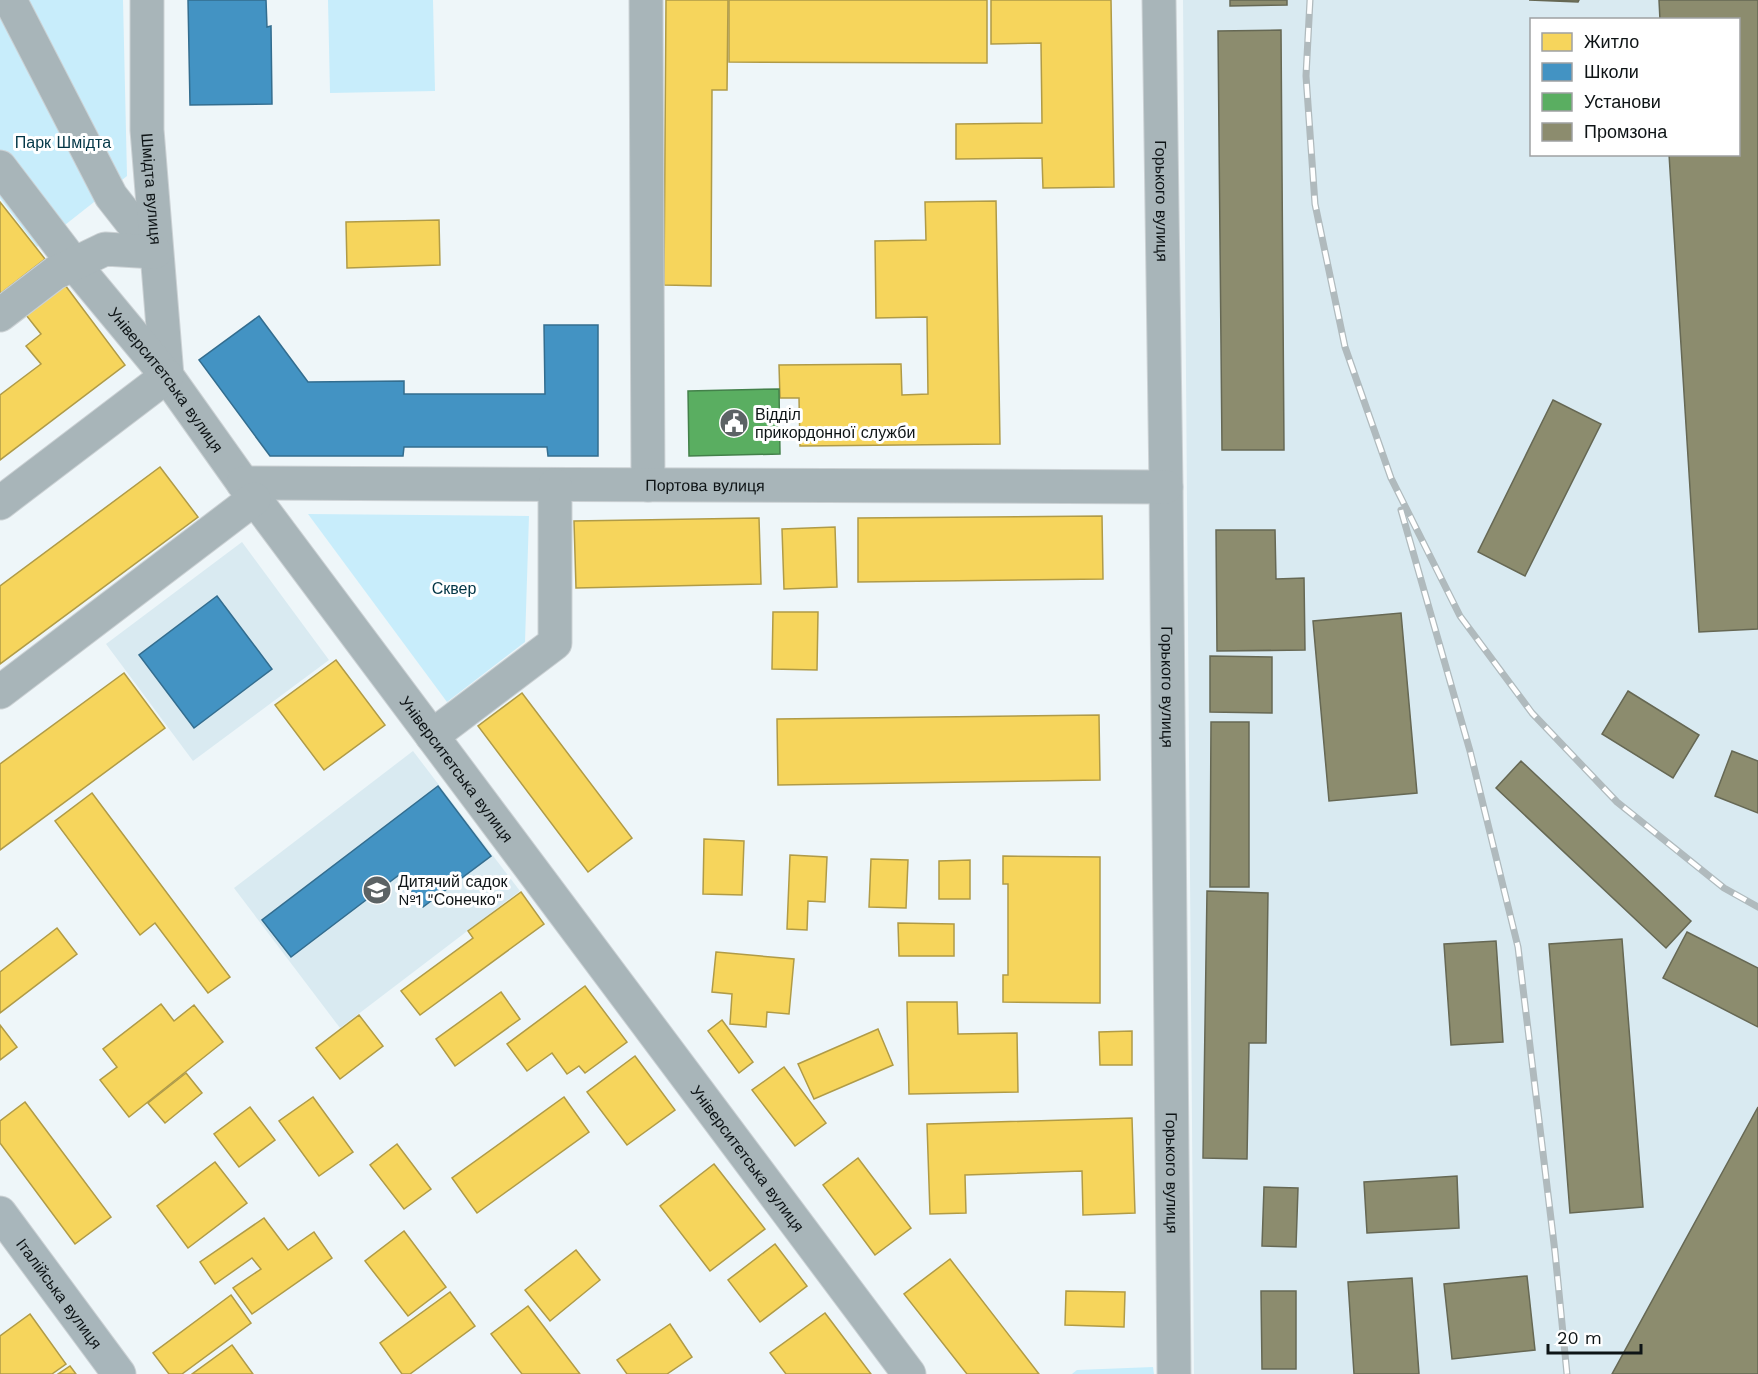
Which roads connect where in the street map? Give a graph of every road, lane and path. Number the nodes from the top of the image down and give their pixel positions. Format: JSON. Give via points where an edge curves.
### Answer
{"nodes":[{"id":1,"x":147,"y":0,"type":"edge"},
{"id":2,"x":646,"y":0,"type":"edge"},
{"id":3,"x":1159,"y":0,"type":"edge"},
{"id":4,"x":13,"y":2,"type":"edge"},
{"id":5,"x":0,"y":167,"type":"edge"},
{"id":6,"x":156,"y":252,"type":"junction"},
{"id":7,"x":74,"y":264,"type":"junction"},
{"id":8,"x":0,"y":315,"type":"edge"},
{"id":9,"x":167,"y":376,"type":"junction"},
{"id":10,"x":555,"y":485,"type":"junction"},
{"id":11,"x":648,"y":485,"type":"junction"},
{"id":12,"x":1166,"y":487,"type":"junction"},
{"id":13,"x":248,"y":491,"type":"junction"},
{"id":14,"x":0,"y":503,"type":"edge"},
{"id":15,"x":0,"y":692,"type":"edge"},
{"id":16,"x":432,"y":736,"type":"junction"},
{"id":17,"x":0,"y":1213,"type":"edge"},
{"id":18,"x":119,"y":1374,"type":"edge"},
{"id":19,"x":909,"y":1374,"type":"edge"},
{"id":20,"x":1174,"y":1374,"type":"edge"}],
"edges":[{"from":1,"to":6,"type":"street","name":"Шмідта вулиця","via":[[147,130]]},
{"from":2,"to":11,"type":"street"},
{"from":3,"to":12,"type":"street","name":"Горького вулиця"},
{"from":4,"to":6,"type":"street","via":[[111,196]]},
{"from":5,"to":7,"type":"street","name":"Університетська вулиця"},
{"from":6,"to":7,"type":"street","via":[[105,249]]},
{"from":6,"to":9,"type":"street","name":"Шмідта вулиця"},
{"from":7,"to":8,"type":"street","via":[[55,273]]},
{"from":7,"to":9,"type":"street","name":"Університетська вулиця"},
{"from":9,"to":13,"type":"street","name":"Університетська вулиця"},
{"from":9,"to":14,"type":"street"},
{"from":10,"to":11,"type":"street","name":"Портова вулиця"},
{"from":10,"to":13,"type":"street","name":"Портова вулиця"},
{"from":10,"to":16,"type":"street","via":[[555,643]]},
{"from":11,"to":12,"type":"street","name":"Портова вулиця"},
{"from":12,"to":20,"type":"street","name":"Горького вулиця"},
{"from":13,"to":15,"type":"street"},
{"from":13,"to":16,"type":"street","name":"Університетська вулиця"},
{"from":16,"to":19,"type":"street","name":"Університетська вулиця"},
{"from":17,"to":18,"type":"main road","name":"Італійська вулиця"}]}
